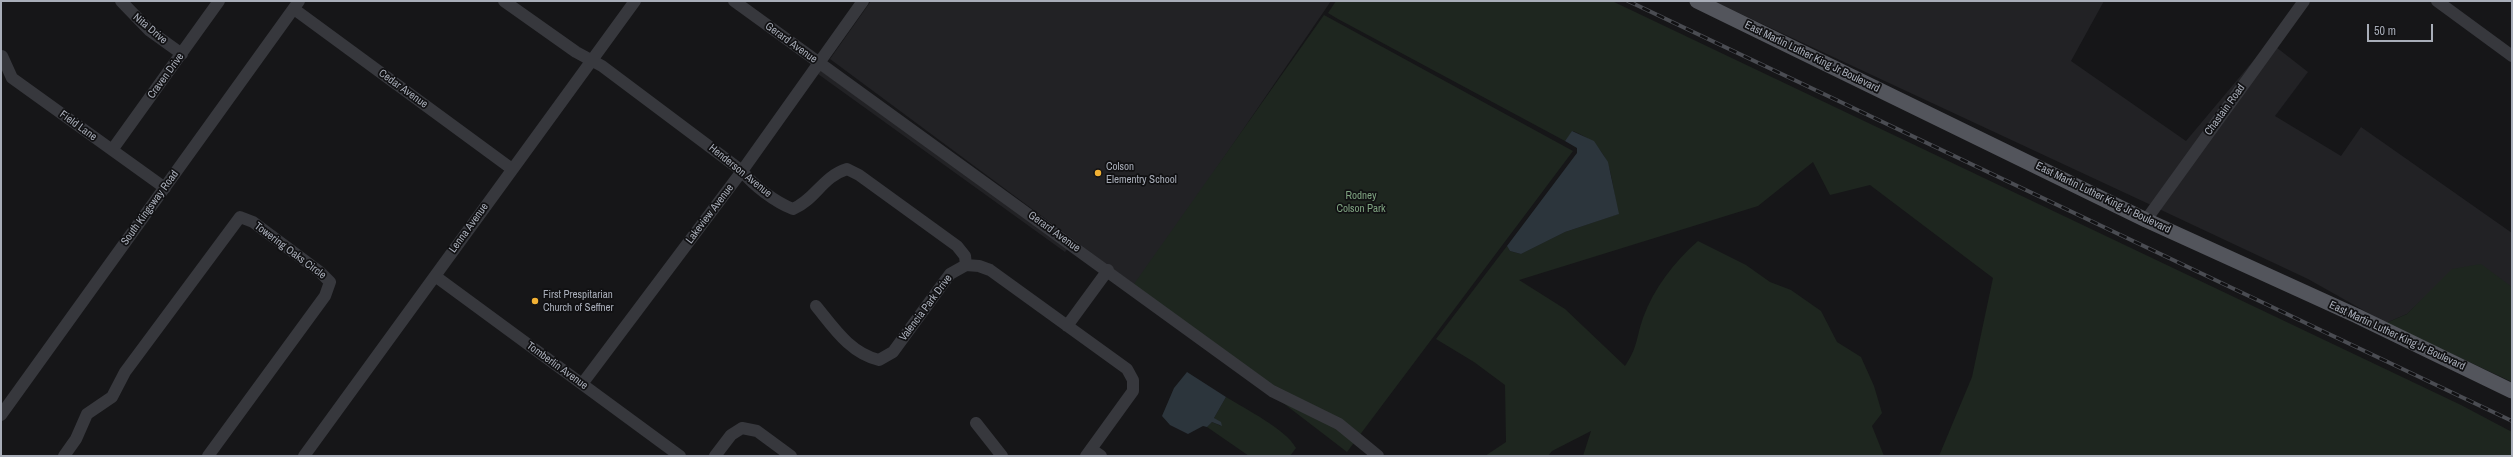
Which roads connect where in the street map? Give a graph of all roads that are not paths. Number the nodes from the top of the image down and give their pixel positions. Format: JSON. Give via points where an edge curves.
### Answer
{"nodes":[{"id":1,"x":121,"y":1,"type":"edge"},
{"id":2,"x":219,"y":1,"type":"edge"},
{"id":3,"x":504,"y":1,"type":"edge"},
{"id":4,"x":635,"y":1,"type":"edge"},
{"id":5,"x":734,"y":1,"type":"edge"},
{"id":6,"x":862,"y":1,"type":"edge"},
{"id":7,"x":1697,"y":1,"type":"edge"},
{"id":8,"x":2304,"y":1,"type":"edge"},
{"id":9,"x":2437,"y":1,"type":"edge"},
{"id":10,"x":297,"y":5,"type":"edge"},
{"id":11,"x":182,"y":54,"type":"junction"},
{"id":12,"x":2,"y":56,"type":"edge"},
{"id":13,"x":2512,"y":56,"type":"edge"},
{"id":14,"x":592,"y":60,"type":"junction"},
{"id":15,"x":820,"y":63,"type":"junction"},
{"id":16,"x":112,"y":150,"type":"junction"},
{"id":17,"x":512,"y":169,"type":"junction"},
{"id":18,"x":742,"y":171,"type":"junction"},
{"id":19,"x":164,"y":188,"type":"junction"},
{"id":20,"x":2146,"y":220,"type":"junction"},
{"id":21,"x":966,"y":265,"type":"junction"},
{"id":22,"x":1108,"y":270,"type":"junction"},
{"id":23,"x":435,"y":276,"type":"junction"},
{"id":24,"x":816,"y":306,"type":"dead end"},
{"id":25,"x":1067,"y":326,"type":"junction"},
{"id":26,"x":582,"y":384,"type":"junction"},
{"id":27,"x":2512,"y":391,"type":"edge"},
{"id":28,"x":1,"y":415,"type":"edge"},
{"id":29,"x":976,"y":423,"type":"dead end"},
{"id":30,"x":1092,"y":454,"type":"edge"},
{"id":31,"x":64,"y":456,"type":"edge"},
{"id":32,"x":208,"y":456,"type":"edge"},
{"id":33,"x":304,"y":456,"type":"edge"},
{"id":34,"x":680,"y":456,"type":"edge"},
{"id":35,"x":715,"y":456,"type":"edge"},
{"id":36,"x":791,"y":456,"type":"edge"},
{"id":37,"x":1002,"y":456,"type":"edge"},
{"id":38,"x":1378,"y":456,"type":"edge"}],
"edges":[{"from":1,"to":11,"type":"street","name":"Nita Drive","via":[[150,31]]},
{"from":2,"to":11,"type":"street","name":"Craven Drive"},
{"from":3,"to":14,"type":"street","name":"Henderson Avenue","via":[[576,52]]},
{"from":4,"to":14,"type":"street","name":"Lenna Avenue"},
{"from":5,"to":15,"type":"street","name":"Gerard Avenue"},
{"from":6,"to":15,"type":"street","name":"Lakeview Avenue"},
{"from":7,"to":20,"type":"main road","name":"East Martin Luther King Jr Boulevard"},
{"from":8,"to":20,"type":"street","name":"Chastain Road"},
{"from":9,"to":13,"type":"street"},
{"from":10,"to":17,"type":"street","name":"Cedar Avenue"},
{"from":10,"to":19,"type":"street","name":"South Kingsway Road"},
{"from":11,"to":16,"type":"street","name":"Craven Drive"},
{"from":12,"to":16,"type":"street","name":"Field Lane","via":[[12,78]]},
{"from":14,"to":17,"type":"street","name":"Lenna Avenue"},
{"from":14,"to":18,"type":"street","name":"Henderson Avenue"},
{"from":15,"to":18,"type":"street","name":"Lakeview Avenue"},
{"from":15,"to":22,"type":"street","name":"Gerard Avenue"},
{"from":16,"to":19,"type":"street","name":"Field Lane"},
{"from":17,"to":23,"type":"street","name":"Lenna Avenue"},
{"from":18,"to":21,"type":"street","name":"Henderson Avenue","via":[[784,205],[793,209],[803,205],[833,173],[847,169],[957,246],[965,256]]},
{"from":18,"to":26,"type":"street","name":"Lakeview Avenue"},
{"from":19,"to":28,"type":"street","name":"South Kingsway Road"},
{"from":20,"to":27,"type":"main road","name":"East Martin Luther King Jr Boulevard","via":[[2357,316]]},
{"from":21,"to":24,"type":"street","name":"Valencia Park Drive","via":[[950,274],[893,352],[879,360],[865,357],[841,337]]},
{"from":21,"to":25,"type":"street","via":[[990,270]]},
{"from":22,"to":25,"type":"street"},
{"from":22,"to":38,"type":"street","name":"Gerard Avenue","via":[[1272,390],[1340,424]]},
{"from":23,"to":26,"type":"street","name":"Tomberlin Avenue"},
{"from":23,"to":33,"type":"street","name":"Lenna Avenue"},
{"from":25,"to":30,"type":"street","via":[[1127,369],[1133,380],[1133,391]]},
{"from":26,"to":34,"type":"street","name":"Tomberlin Avenue"},
{"from":29,"to":37,"type":"street"},
{"from":31,"to":32,"type":"street","name":"Towering Oaks Circle","via":[[76,439],[87,414],[112,398],[125,372],[240,217],[253,222],[330,282],[325,296]]},
{"from":35,"to":36,"type":"street","via":[[731,435],[742,428],[757,431]]}]}
